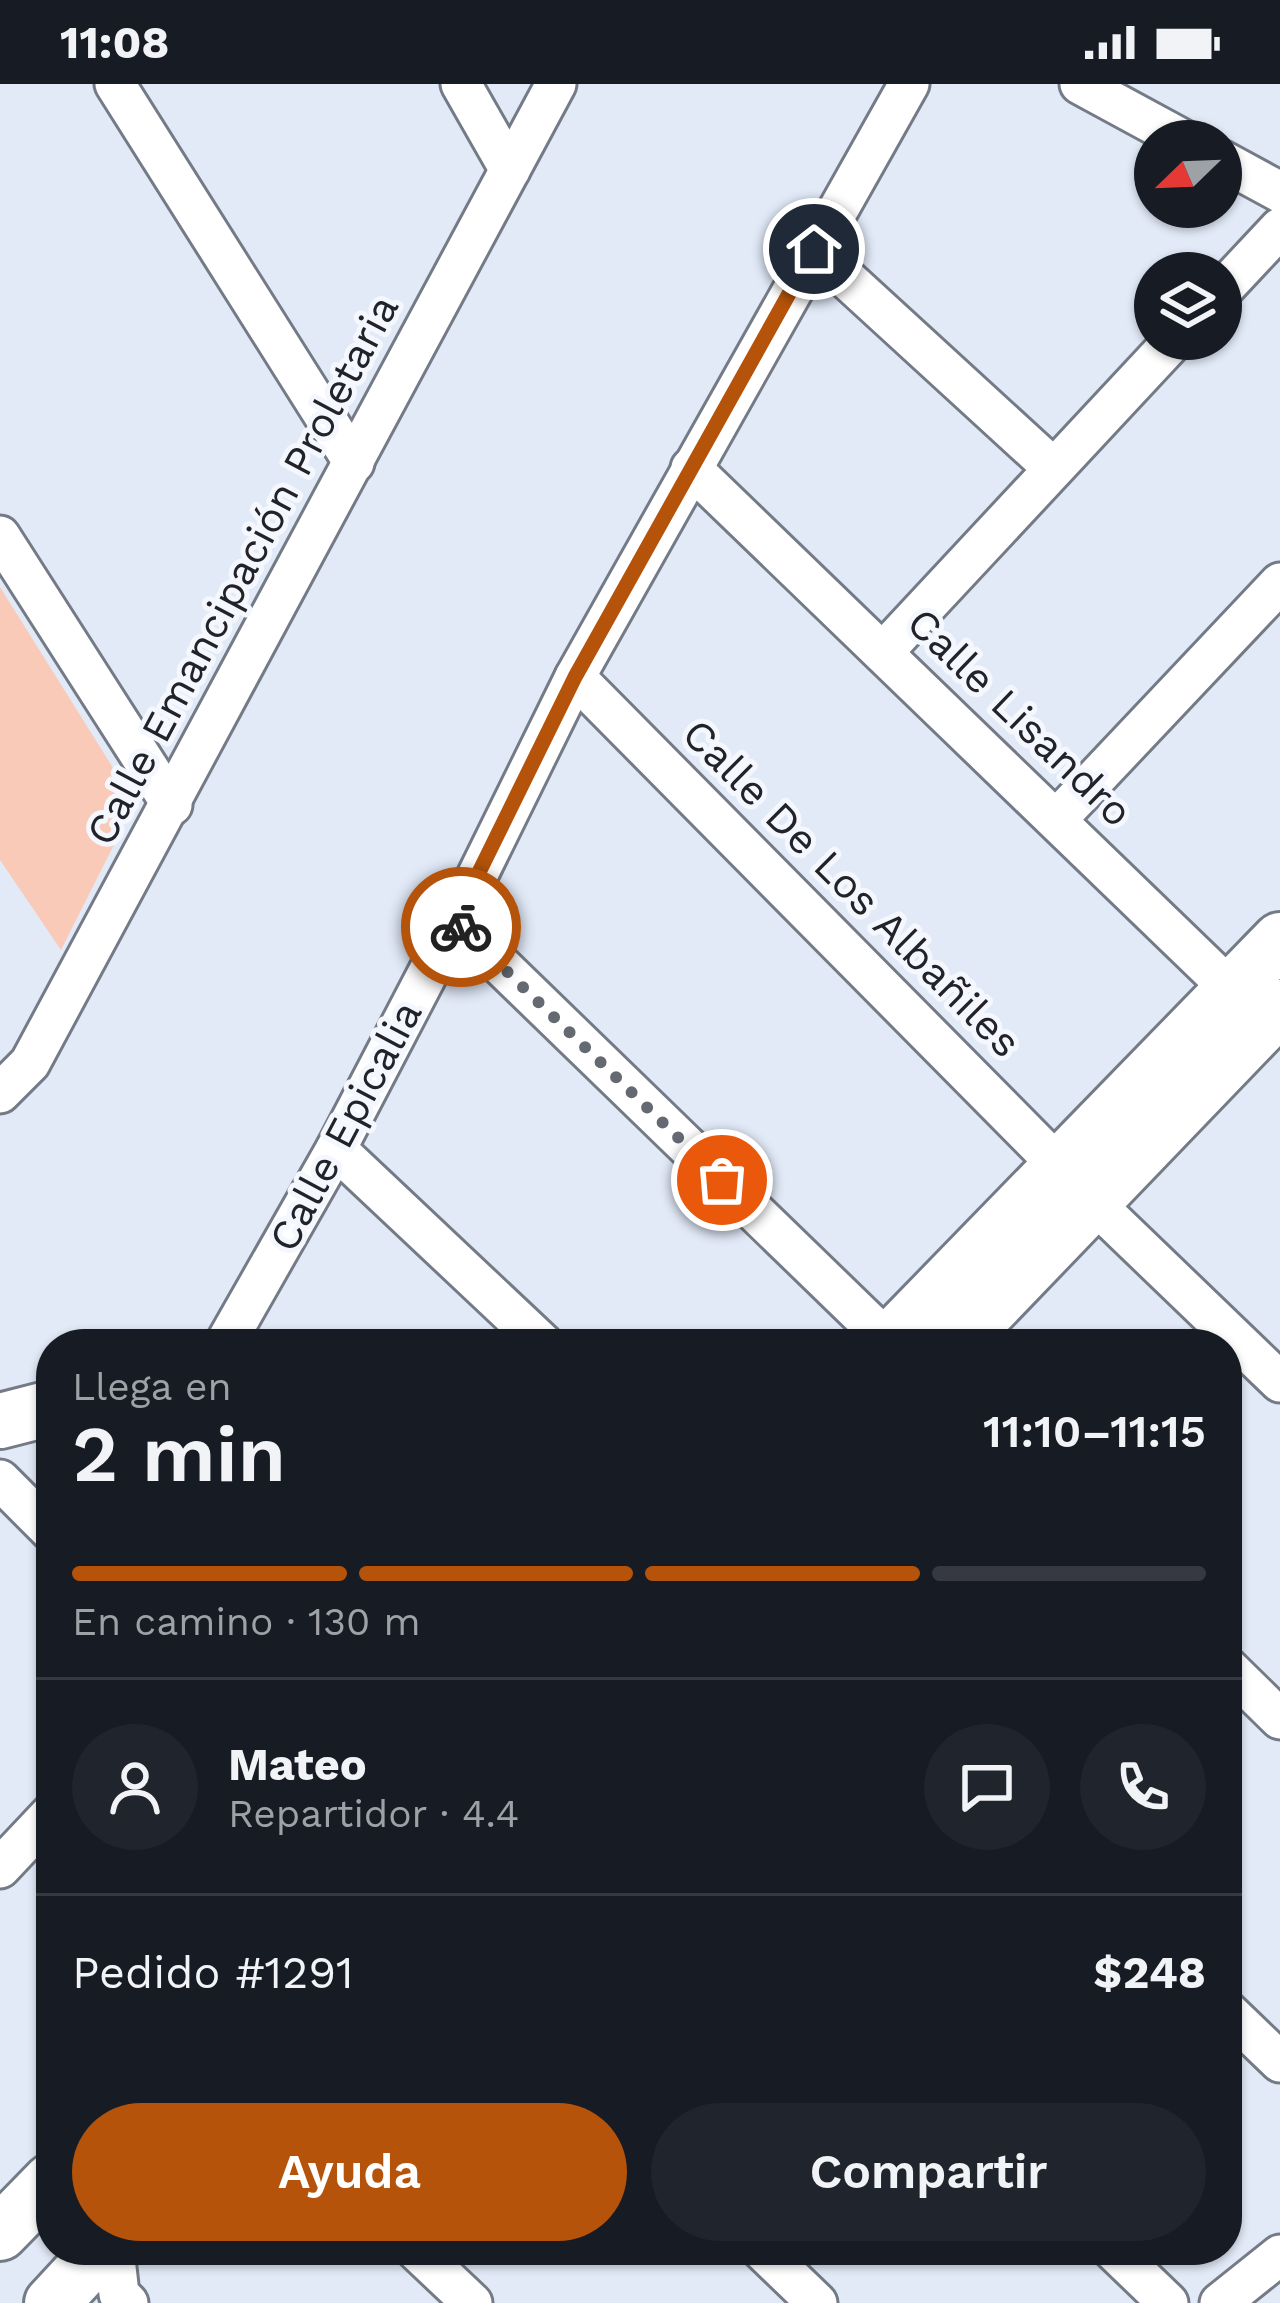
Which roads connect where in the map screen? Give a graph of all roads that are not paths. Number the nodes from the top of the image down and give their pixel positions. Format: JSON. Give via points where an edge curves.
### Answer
{"nodes":[{"id":1,"x":115,"y":84,"type":"edge"},
{"id":2,"x":461,"y":84,"type":"edge"},
{"id":3,"x":556,"y":84,"type":"edge"},
{"id":4,"x":908,"y":84,"type":"edge"},
{"id":5,"x":1080,"y":84,"type":"edge"},
{"id":6,"x":1146,"y":120,"type":"edge"},
{"id":7,"x":510,"y":170,"type":"junction"},
{"id":8,"x":1242,"y":171,"type":"edge"},
{"id":9,"x":1280,"y":192,"type":"edge"},
{"id":10,"x":1280,"y":228,"type":"edge"},
{"id":11,"x":814,"y":249,"type":"junction"},
{"id":12,"x":1242,"y":269,"type":"edge"},
{"id":13,"x":1155,"y":360,"type":"edge"},
{"id":14,"x":354,"y":463,"type":"junction"},
{"id":15,"x":691,"y":468,"type":"junction"},
{"id":16,"x":1053,"y":468,"type":"junction"},
{"id":17,"x":0,"y":536,"type":"edge"},
{"id":18,"x":1280,"y":583,"type":"edge"},
{"id":19,"x":884,"y":651,"type":"junction"},
{"id":20,"x":575,"y":677,"type":"junction"},
{"id":21,"x":172,"y":805,"type":"junction"},
{"id":22,"x":1058,"y":819,"type":"junction"},
{"id":23,"x":455,"y":921,"type":"junction"},
{"id":24,"x":1280,"y":940,"type":"edge"},
{"id":25,"x":1264,"y":1014,"type":"edge"},
{"id":26,"x":0,"y":1093,"type":"edge"},
{"id":27,"x":336,"y":1149,"type":"junction"},
{"id":28,"x":1077,"y":1184,"type":"junction"},
{"id":29,"x":234,"y":1329,"type":"edge"},
{"id":30,"x":527,"y":1329,"type":"edge"},
{"id":31,"x":874,"y":1329,"type":"edge"},
{"id":32,"x":905,"y":1329,"type":"edge"},
{"id":33,"x":967,"y":1329,"type":"edge"},
{"id":34,"x":1226,"y":1329,"type":"edge"},
{"id":35,"x":1242,"y":1345,"type":"edge"},
{"id":36,"x":1280,"y":1382,"type":"edge"},
{"id":37,"x":36,"y":1412,"type":"edge"},
{"id":38,"x":0,"y":1421,"type":"edge"},
{"id":39,"x":0,"y":1480,"type":"edge"},
{"id":40,"x":36,"y":1516,"type":"edge"},
{"id":41,"x":1242,"y":1682,"type":"edge"},
{"id":42,"x":1280,"y":1719,"type":"edge"},
{"id":43,"x":36,"y":1828,"type":"edge"},
{"id":44,"x":4,"y":1857,"type":"edge"},
{"id":45,"x":1242,"y":2025,"type":"edge"},
{"id":46,"x":1280,"y":2062,"type":"edge"},
{"id":47,"x":36,"y":2196,"type":"edge"},
{"id":48,"x":0,"y":2233,"type":"edge"},
{"id":49,"x":1280,"y":2255,"type":"edge"},
{"id":50,"x":432,"y":2265,"type":"edge"},
{"id":51,"x":778,"y":2265,"type":"edge"},
{"id":52,"x":1129,"y":2265,"type":"edge"},
{"id":53,"x":117,"y":2288,"type":"edge"},
{"id":54,"x":52,"y":2303,"type":"edge"},
{"id":55,"x":472,"y":2303,"type":"edge"},
{"id":56,"x":817,"y":2303,"type":"edge"},
{"id":57,"x":1168,"y":2303,"type":"edge"},
{"id":58,"x":1220,"y":2303,"type":"edge"}],
"edges":[{"from":1,"to":14,"type":"street"},
{"from":2,"to":7,"type":"street"},
{"from":3,"to":7,"type":"street","name":"Calle Emancipación Proletaria"},
{"from":4,"to":11,"type":"street","name":"Calle Epicalia"},
{"from":5,"to":6,"type":"street"},
{"from":7,"to":14,"type":"street","name":"Calle Emancipación Proletaria"},
{"from":8,"to":9,"type":"street"},
{"from":10,"to":12,"type":"street"},
{"from":11,"to":15,"type":"street","name":"Calle Epicalia"},
{"from":11,"to":16,"type":"street"},
{"from":13,"to":16,"type":"street"},
{"from":14,"to":21,"type":"street","name":"Calle Emancipación Proletaria"},
{"from":15,"to":19,"type":"street","name":"Calle Lisandro"},
{"from":15,"to":20,"type":"street","name":"Calle Epicalia"},
{"from":16,"to":19,"type":"street"},
{"from":17,"to":21,"type":"street"},
{"from":18,"to":22,"type":"street"},
{"from":19,"to":22,"type":"street","name":"Calle Lisandro"},
{"from":20,"to":23,"type":"street","name":"Calle Epicalia"},
{"from":20,"to":28,"type":"street","name":"Calle De Los Albañiles"},
{"from":21,"to":26,"type":"street","name":"Calle Emancipación Proletaria","via":[[31,1063]]},
{"from":22,"to":25,"type":"street","name":"Calle Lisandro"},
{"from":23,"to":27,"type":"street","name":"Calle Epicalia"},
{"from":23,"to":31,"type":"street"},
{"from":24,"to":25,"type":"street"},
{"from":25,"to":28,"type":"street"},
{"from":27,"to":29,"type":"street","name":"Calle Epicalia"},
{"from":27,"to":30,"type":"street"},
{"from":28,"to":32,"type":"street"},
{"from":28,"to":33,"type":"street"},
{"from":28,"to":34,"type":"street","name":"Calle De Los Albañiles"},
{"from":35,"to":36,"type":"street","name":"Calle De Los Albañiles"},
{"from":37,"to":38,"type":"street"},
{"from":39,"to":40,"type":"street"},
{"from":41,"to":42,"type":"street"},
{"from":43,"to":44,"type":"street"},
{"from":45,"to":46,"type":"street"},
{"from":47,"to":48,"type":"street"},
{"from":49,"to":58,"type":"street"},
{"from":50,"to":55,"type":"street"},
{"from":51,"to":56,"type":"street"},
{"from":52,"to":57,"type":"street"},
{"from":53,"to":54,"type":"street"}]}
